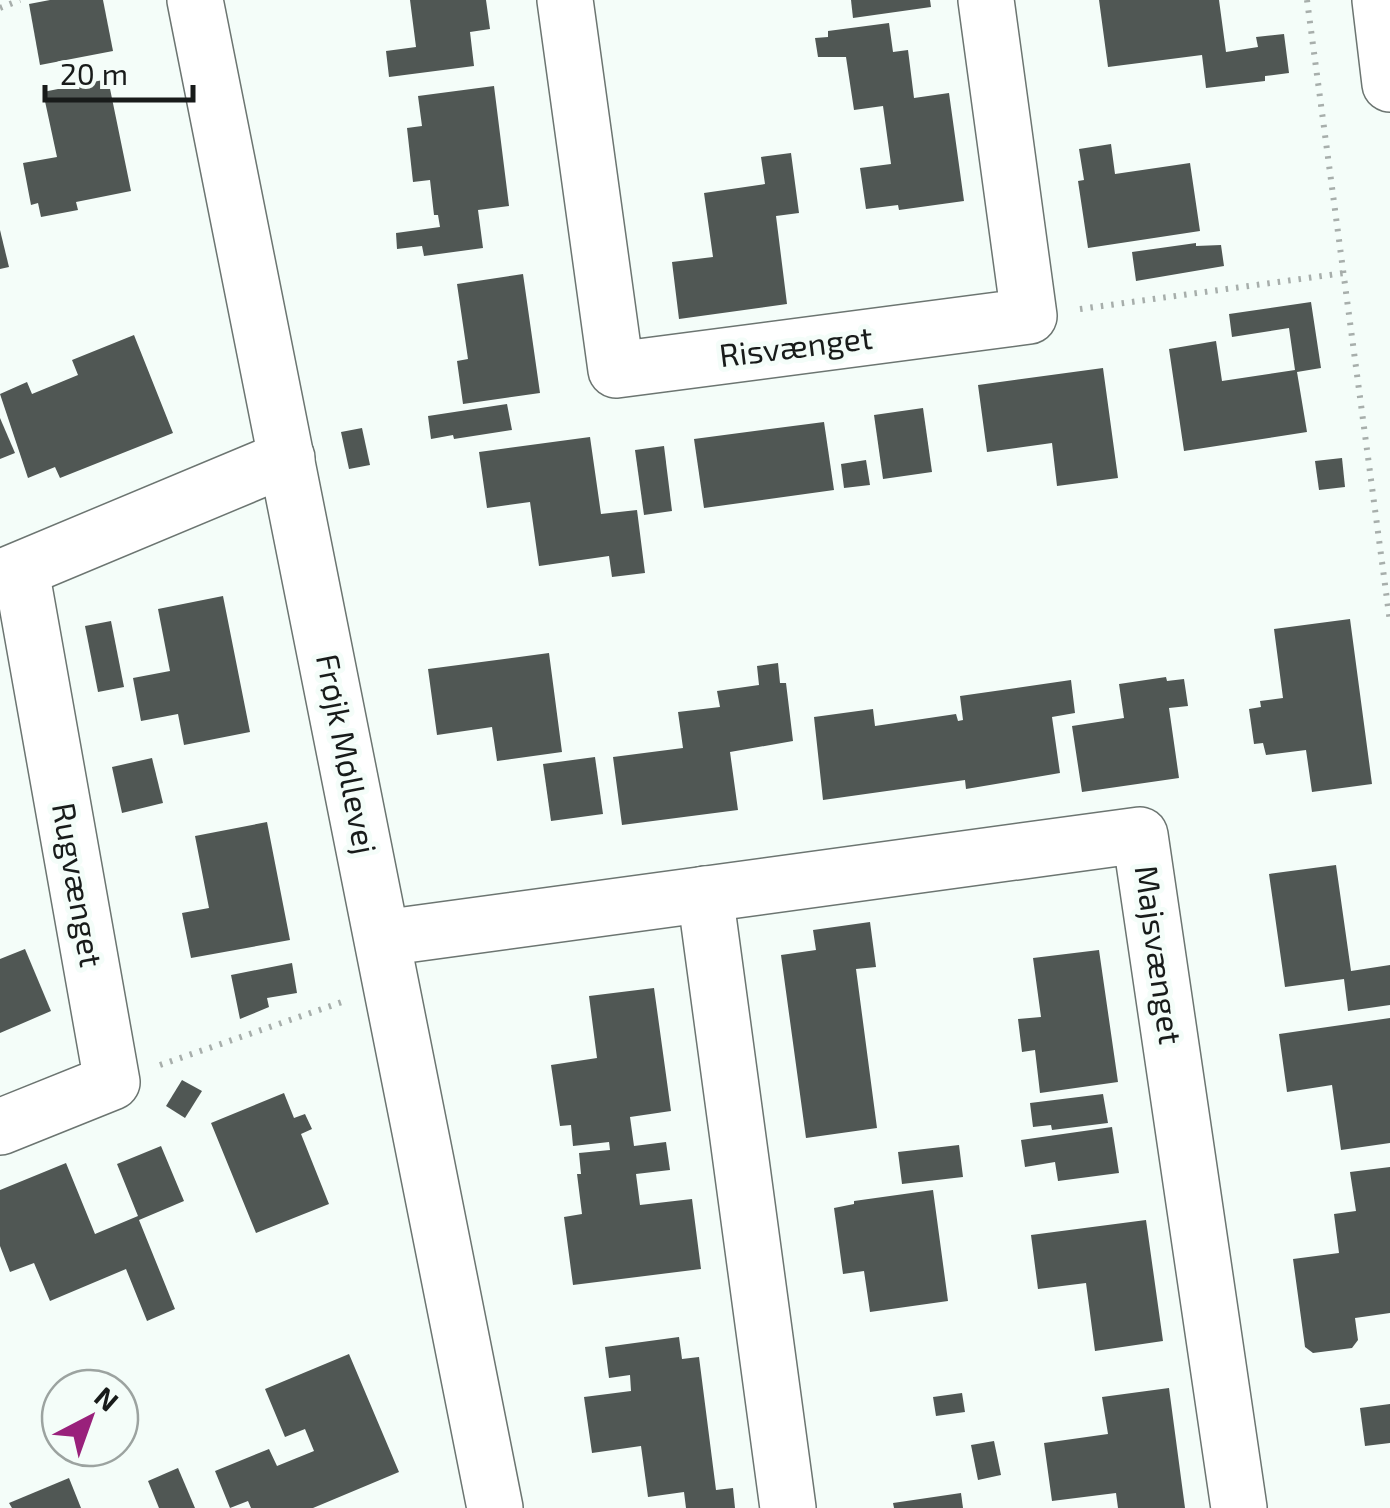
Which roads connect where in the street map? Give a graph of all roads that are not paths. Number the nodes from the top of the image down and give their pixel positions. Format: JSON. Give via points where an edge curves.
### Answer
{"nodes":[{"id":1,"x":195,"y":0,"type":"edge"},
{"id":2,"x":565,"y":0,"type":"edge"},
{"id":3,"x":986,"y":0,"type":"edge"},
{"id":4,"x":1380,"y":0,"type":"edge"},
{"id":5,"x":1390,"y":84,"type":"edge"},
{"id":6,"x":287,"y":458,"type":"junction"},
{"id":7,"x":10,"y":574,"type":"edge"},
{"id":8,"x":705,"y":894,"type":"junction"},
{"id":9,"x":383,"y":938,"type":"junction"},
{"id":10,"x":0,"y":1127,"type":"edge"},
{"id":11,"x":494,"y":1508,"type":"edge"},
{"id":12,"x":788,"y":1508,"type":"edge"},
{"id":13,"x":1239,"y":1508,"type":"edge"}],
"edges":[{"from":1,"to":6,"type":"street","name":"Frøjk Møllevej"},
{"from":2,"to":3,"type":"street","name":"Risvænget","via":[[616,370],[1030,316]]},
{"from":4,"to":5,"type":"street"},
{"from":6,"to":7,"type":"street","name":"Rugvænget"},
{"from":6,"to":9,"type":"street","name":"Frøjk Møllevej"},
{"from":7,"to":10,"type":"street","name":"Rugvænget","via":[[112,1082]]},
{"from":8,"to":9,"type":"street","name":"Majsvænget"},
{"from":8,"to":12,"type":"street"},
{"from":8,"to":13,"type":"street","name":"Majsvænget","via":[[1140,835]]},
{"from":9,"to":11,"type":"street","name":"Frøjk Møllevej"}]}
